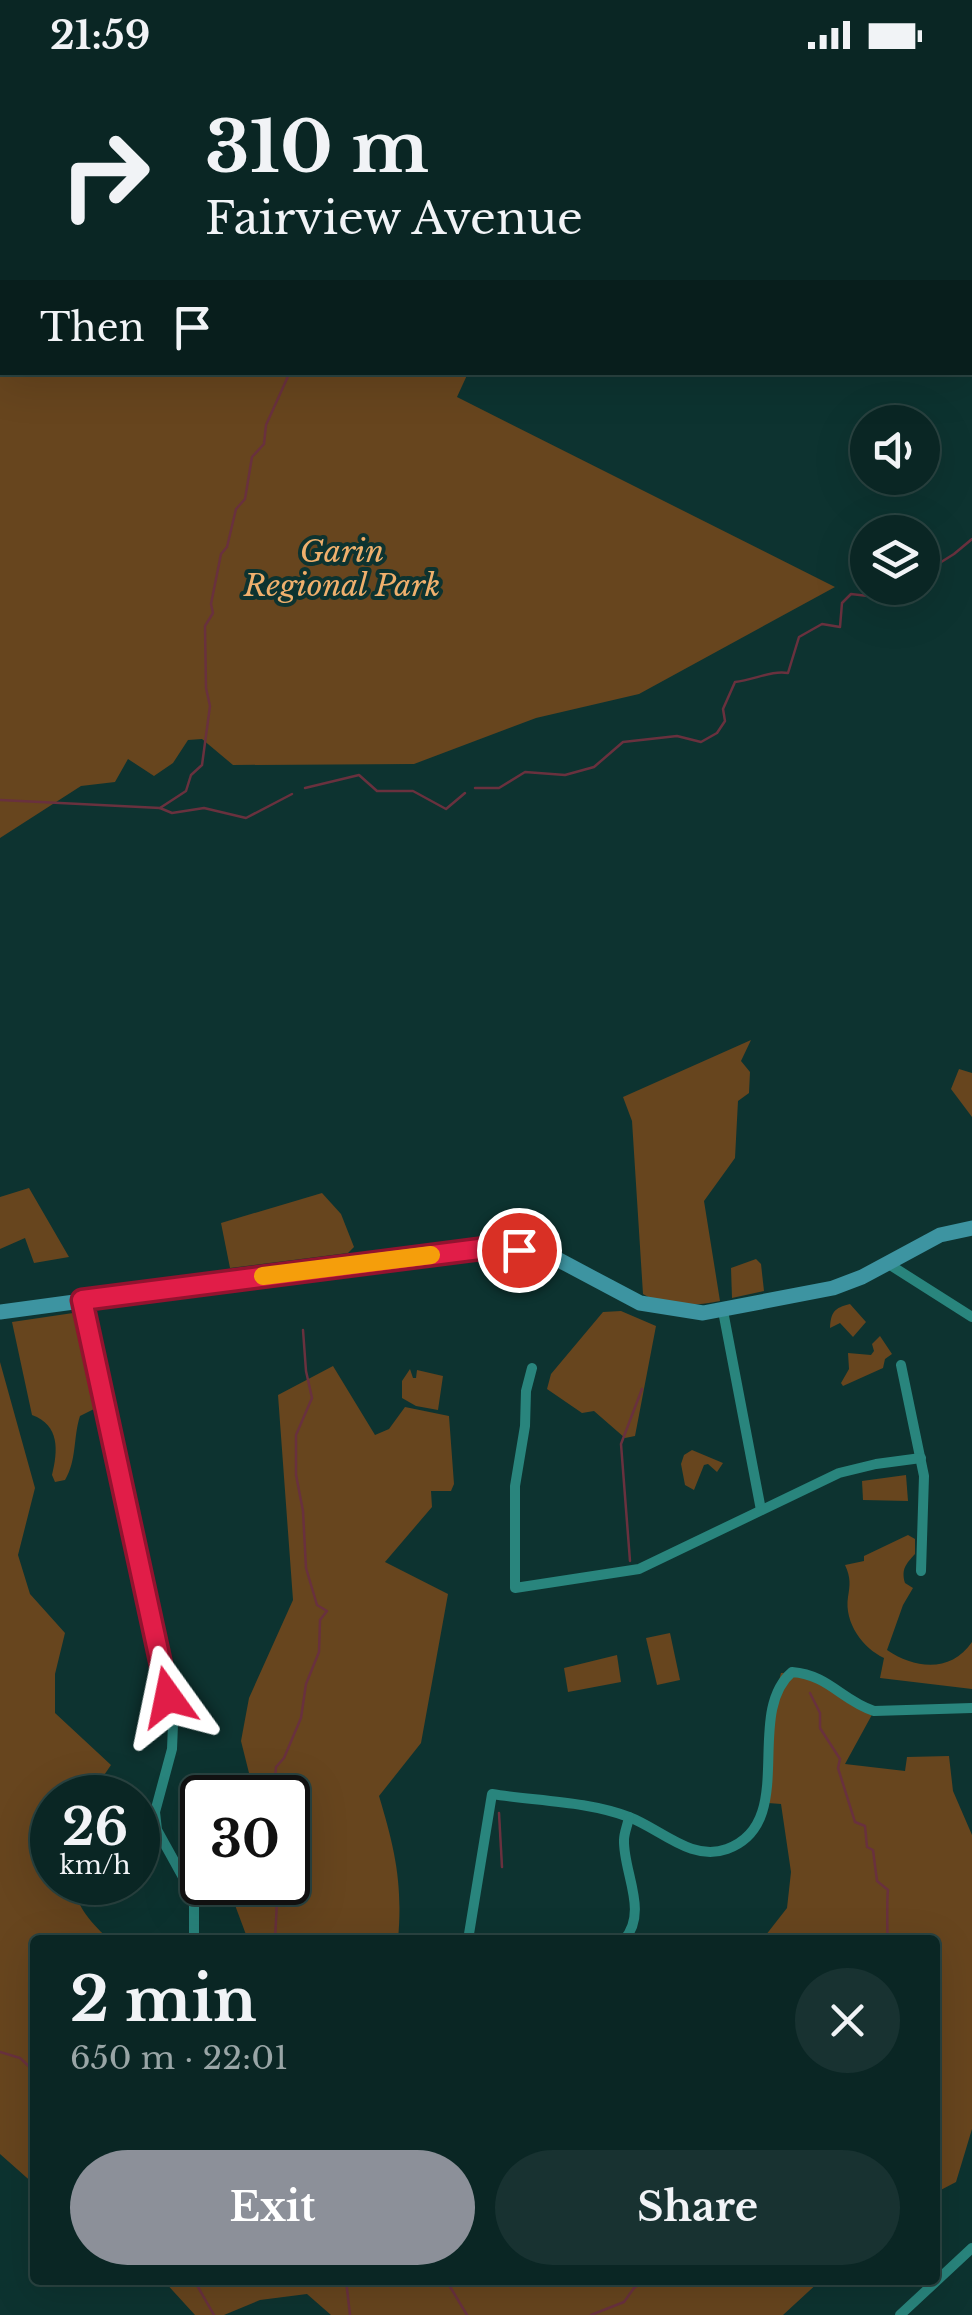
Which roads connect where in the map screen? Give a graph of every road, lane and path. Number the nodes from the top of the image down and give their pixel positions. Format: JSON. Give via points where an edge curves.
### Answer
{"nodes":[{"id":1,"x":972,"y":1228,"type":"edge"},
{"id":2,"x":888,"y":1263,"type":"junction"},
{"id":3,"x":82,"y":1300,"type":"junction"},
{"id":4,"x":723,"y":1311,"type":"junction"},
{"id":5,"x":0,"y":1312,"type":"edge"},
{"id":6,"x":972,"y":1317,"type":"edge"},
{"id":7,"x":901,"y":1365,"type":"dead end"},
{"id":8,"x":532,"y":1368,"type":"dead end"},
{"id":9,"x":921,"y":1458,"type":"junction"},
{"id":10,"x":761,"y":1510,"type":"junction"},
{"id":11,"x":920,"y":1571,"type":"dead end"},
{"id":12,"x":972,"y":1708,"type":"edge"},
{"id":13,"x":629,"y":1817,"type":"junction"},
{"id":14,"x":194,"y":1935,"type":"edge"},
{"id":15,"x":469,"y":1935,"type":"edge"},
{"id":16,"x":627,"y":1935,"type":"edge"},
{"id":17,"x":972,"y":2248,"type":"edge"},
{"id":18,"x":940,"y":2278,"type":"edge"},
{"id":19,"x":932,"y":2285,"type":"edge"},
{"id":20,"x":900,"y":2315,"type":"edge"}],
"edges":[{"from":1,"to":2,"type":"main road","via":[[940,1235]]},
{"from":2,"to":4,"type":"main road","via":[[834,1288]]},
{"from":2,"to":6,"type":"street"},
{"from":3,"to":4,"type":"main road","via":[[506,1248],[558,1259],[640,1303],[680,1312]]},
{"from":3,"to":5,"type":"main road"},
{"from":3,"to":14,"type":"street","via":[[173,1724],[154,1812],[157,1830],[194,1897]]},
{"from":4,"to":10,"type":"street"},
{"from":7,"to":9,"type":"street"},
{"from":8,"to":10,"type":"street","via":[[515,1486],[515,1588],[639,1568]]},
{"from":9,"to":10,"type":"street","via":[[840,1474]]},
{"from":9,"to":11,"type":"street"},
{"from":12,"to":13,"type":"street","via":[[874,1710],[826,1680],[792,1672],[772,1707],[765,1810],[752,1831],[732,1848],[696,1851]]},
{"from":13,"to":15,"type":"street","via":[[492,1794]]},
{"from":13,"to":16,"type":"street","via":[[624,1841],[635,1904]]},
{"from":17,"to":18,"type":"street"},
{"from":19,"to":20,"type":"street"}]}
